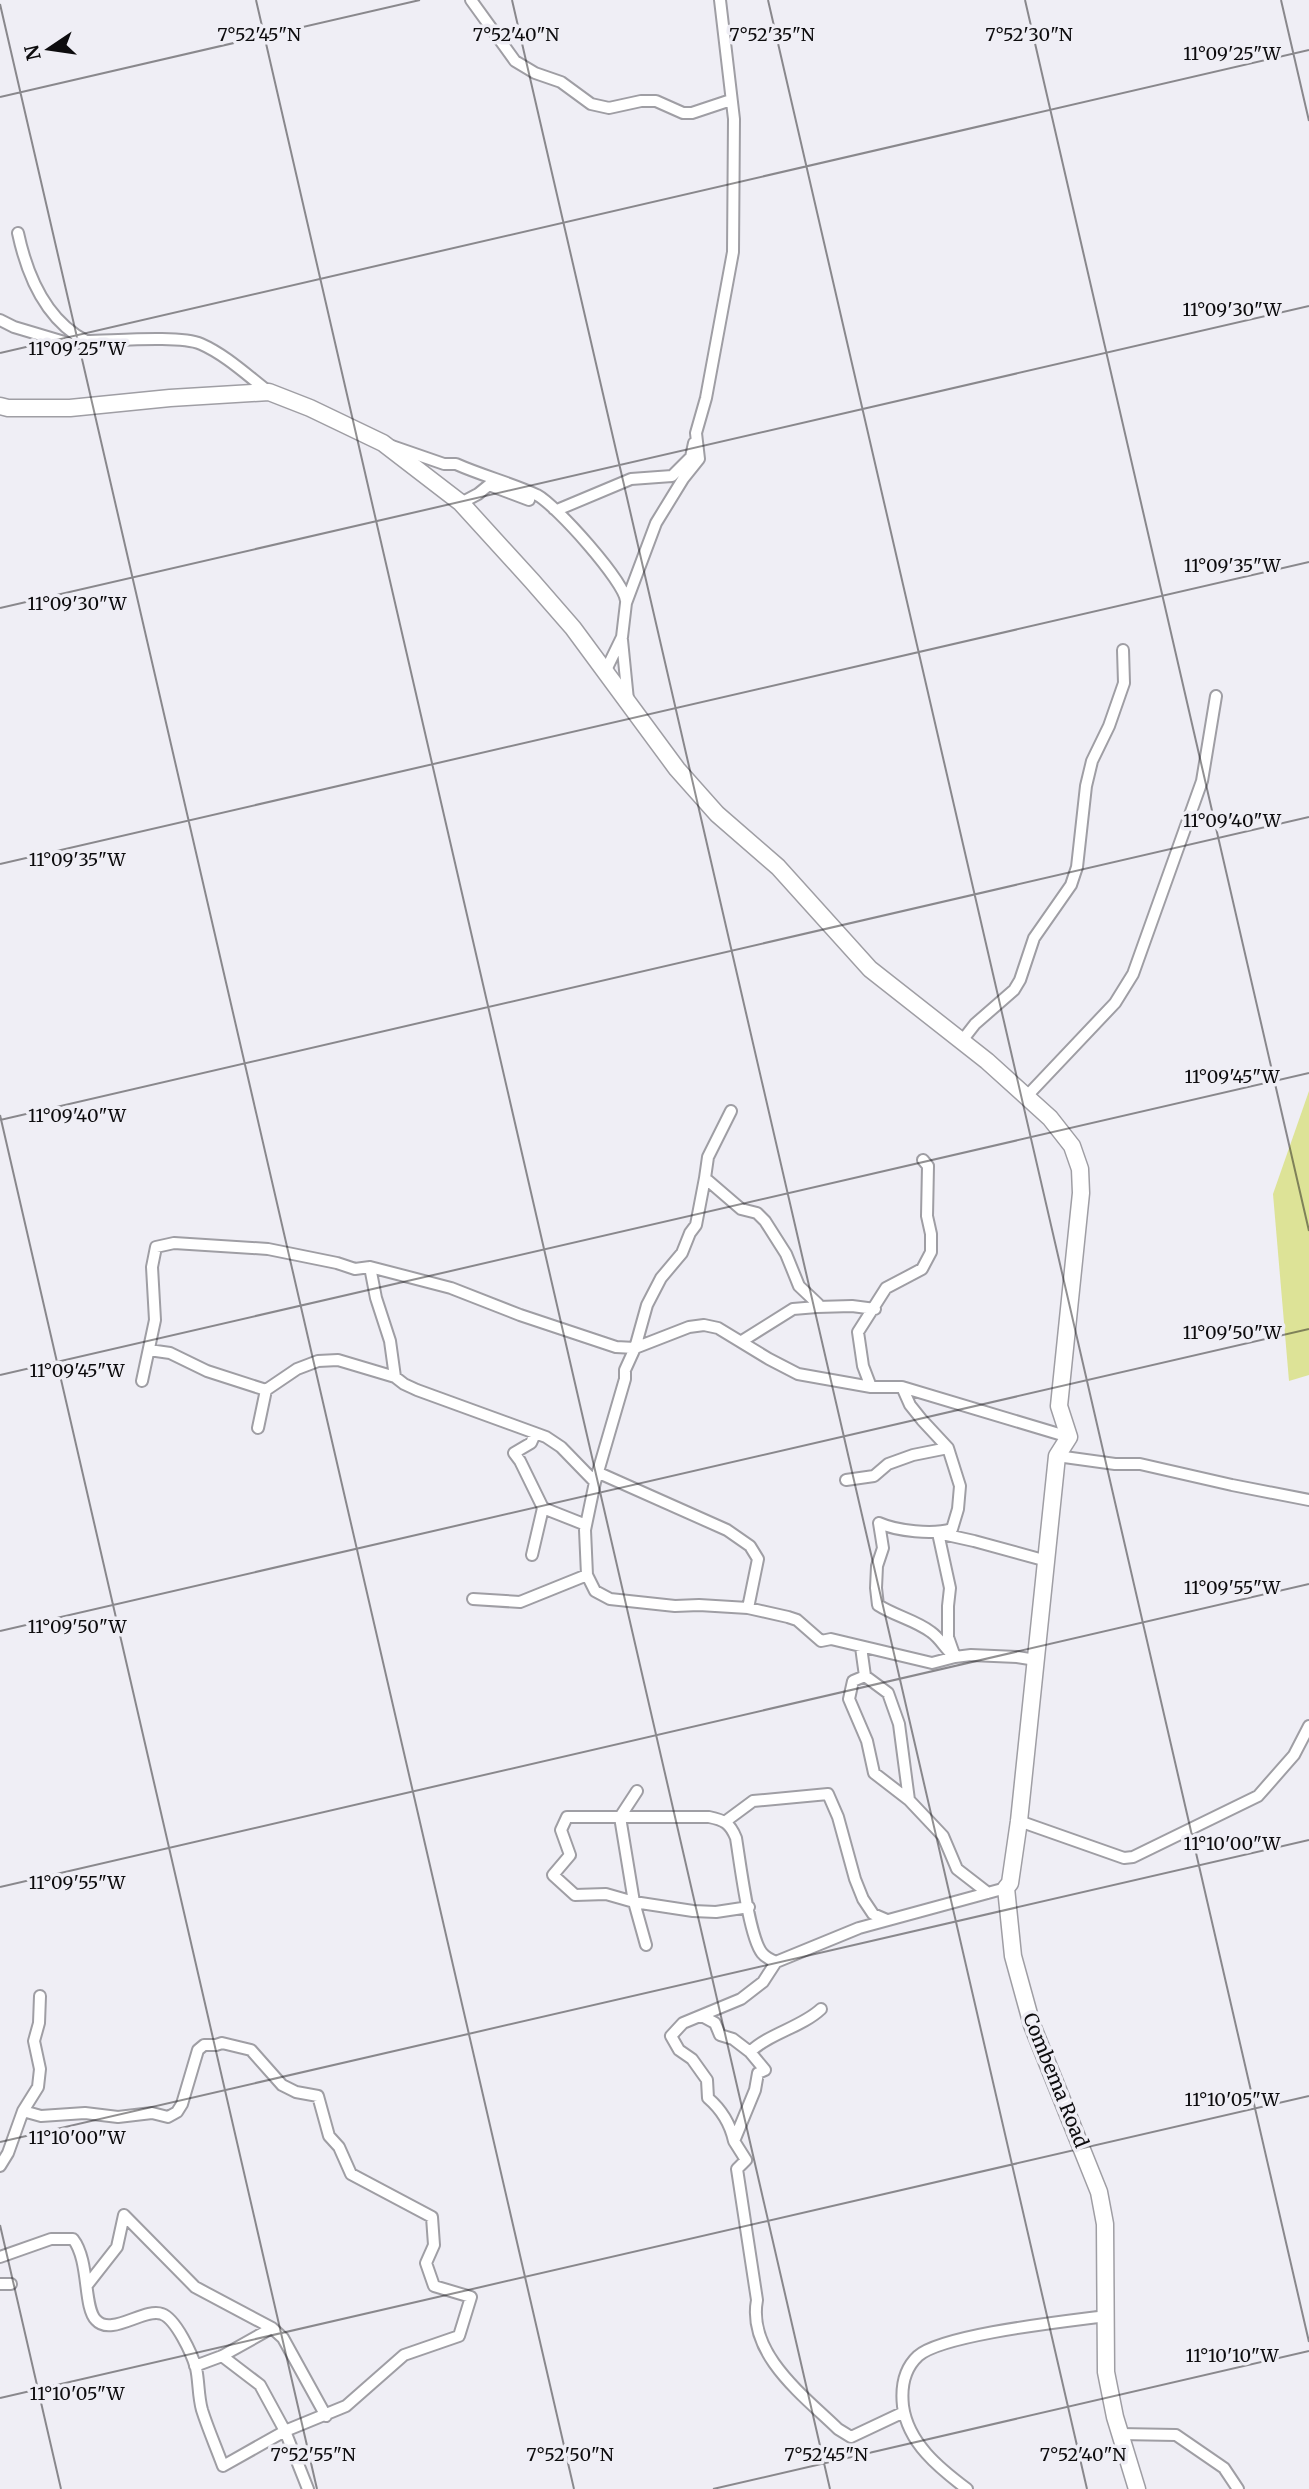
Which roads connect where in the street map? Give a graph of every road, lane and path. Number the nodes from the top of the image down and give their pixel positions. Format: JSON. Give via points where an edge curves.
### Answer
{"nodes":[{"id":1,"x":471,"y":0,"type":"edge"},
{"id":2,"x":720,"y":0,"type":"edge"},
{"id":3,"x":732,"y":100,"type":"junction"},
{"id":4,"x":18,"y":233,"type":"dead end"},
{"id":5,"x":0,"y":320,"type":"edge"},
{"id":6,"x":86,"y":341,"type":"junction"},
{"id":7,"x":269,"y":392,"type":"junction"},
{"id":8,"x":0,"y":405,"type":"edge"},
{"id":9,"x":696,"y":433,"type":"junction"},
{"id":10,"x":383,"y":443,"type":"junction"},
{"id":11,"x":461,"y":503,"type":"junction"},
{"id":12,"x":557,"y":510,"type":"junction"},
{"id":13,"x":626,"y":603,"type":"junction"},
{"id":14,"x":622,"y":637,"type":"junction"},
{"id":15,"x":1123,"y":650,"type":"dead end"},
{"id":16,"x":606,"y":672,"type":"junction"},
{"id":17,"x":1216,"y":696,"type":"dead end"},
{"id":18,"x":628,"y":702,"type":"junction"},
{"id":19,"x":961,"y":1042,"type":"junction"},
{"id":20,"x":1026,"y":1097,"type":"junction"},
{"id":21,"x":731,"y":1111,"type":"dead end"},
{"id":22,"x":923,"y":1160,"type":"dead end"},
{"id":23,"x":705,"y":1178,"type":"junction"},
{"id":24,"x":370,"y":1267,"type":"junction"},
{"id":25,"x":817,"y":1307,"type":"junction"},
{"id":26,"x":874,"y":1309,"type":"junction"},
{"id":27,"x":742,"y":1341,"type":"junction"},
{"id":28,"x":635,"y":1348,"type":"junction"},
{"id":29,"x":149,"y":1350,"type":"junction"},
{"id":30,"x":395,"y":1377,"type":"junction"},
{"id":31,"x":142,"y":1381,"type":"dead end"},
{"id":32,"x":871,"y":1387,"type":"junction"},
{"id":33,"x":902,"y":1387,"type":"junction"},
{"id":34,"x":266,"y":1390,"type":"junction"},
{"id":35,"x":258,"y":1428,"type":"dead end"},
{"id":36,"x":535,"y":1434,"type":"junction"},
{"id":37,"x":1069,"y":1437,"type":"junction"},
{"id":38,"x":948,"y":1448,"type":"junction"},
{"id":39,"x":1058,"y":1456,"type":"junction"},
{"id":40,"x":597,"y":1477,"type":"junction"},
{"id":41,"x":846,"y":1480,"type":"dead end"},
{"id":42,"x":1309,"y":1500,"type":"edge"},
{"id":43,"x":543,"y":1508,"type":"junction"},
{"id":44,"x":586,"y":1525,"type":"junction"},
{"id":45,"x":937,"y":1534,"type":"junction"},
{"id":46,"x":532,"y":1555,"type":"dead end"},
{"id":47,"x":1047,"y":1561,"type":"junction"},
{"id":48,"x":587,"y":1575,"type":"junction"},
{"id":49,"x":473,"y":1599,"type":"dead end"},
{"id":50,"x":748,"y":1608,"type":"junction"},
{"id":51,"x":861,"y":1647,"type":"junction"},
{"id":52,"x":955,"y":1657,"type":"junction"},
{"id":53,"x":1036,"y":1660,"type":"junction"},
{"id":54,"x":865,"y":1676,"type":"junction"},
{"id":55,"x":1309,"y":1726,"type":"edge"},
{"id":56,"x":636,"y":1791,"type":"dead end"},
{"id":57,"x":909,"y":1800,"type":"junction"},
{"id":58,"x":620,"y":1817,"type":"junction"},
{"id":59,"x":726,"y":1821,"type":"junction"},
{"id":60,"x":1018,"y":1821,"type":"junction"},
{"id":61,"x":1006,"y":1888,"type":"junction"},
{"id":62,"x":988,"y":1893,"type":"junction"},
{"id":63,"x":634,"y":1902,"type":"junction"},
{"id":64,"x":749,"y":1907,"type":"junction"},
{"id":65,"x":887,"y":1920,"type":"junction"},
{"id":66,"x":646,"y":1945,"type":"dead end"},
{"id":67,"x":776,"y":1962,"type":"junction"},
{"id":68,"x":40,"y":1996,"type":"dead end"},
{"id":69,"x":821,"y":2009,"type":"dead end"},
{"id":70,"x":702,"y":2015,"type":"junction"},
{"id":71,"x":750,"y":2052,"type":"junction"},
{"id":72,"x":23,"y":2111,"type":"junction"},
{"id":73,"x":734,"y":2141,"type":"junction"},
{"id":74,"x":0,"y":2166,"type":"edge"},
{"id":75,"x":0,"y":2257,"type":"edge"},
{"id":76,"x":88,"y":2284,"type":"junction"},
{"id":77,"x":1106,"y":2316,"type":"junction"},
{"id":78,"x":272,"y":2329,"type":"junction"},
{"id":79,"x":222,"y":2356,"type":"junction"},
{"id":80,"x":195,"y":2366,"type":"junction"},
{"id":81,"x":904,"y":2412,"type":"junction"},
{"id":82,"x":326,"y":2416,"type":"junction"},
{"id":83,"x":285,"y":2431,"type":"junction"},
{"id":84,"x":1119,"y":2434,"type":"junction"},
{"id":85,"x":308,"y":2489,"type":"edge"},
{"id":86,"x":967,"y":2489,"type":"edge"},
{"id":87,"x":1137,"y":2489,"type":"edge"},
{"id":88,"x":1238,"y":2489,"type":"edge"}],
"edges":[{"from":1,"to":3,"type":"street","via":[[515,61],[561,82],[591,104],[609,108],[656,101],[692,113]]},
{"from":2,"to":3,"type":"street"},
{"from":3,"to":9,"type":"street","via":[[733,252]]},
{"from":4,"to":6,"type":"street","via":[[35,289],[73,334]]},
{"from":5,"to":6,"type":"street","via":[[71,344]]},
{"from":6,"to":7,"type":"street","via":[[182,340],[200,344]]},
{"from":7,"to":8,"type":"street","via":[[70,408]]},
{"from":7,"to":10,"type":"street"},
{"from":9,"to":12,"type":"street","via":[[691,457],[671,476],[631,479]]},
{"from":9,"to":13,"type":"street","via":[[699,459],[656,523]]},
{"from":10,"to":11,"type":"street"},
{"from":10,"to":12,"type":"street","via":[[456,464],[539,496]]},
{"from":11,"to":12,"type":"street","via":[[489,485]]},
{"from":11,"to":16,"type":"street","via":[[573,628]]},
{"from":12,"to":13,"type":"street","via":[[607,566],[626,593]]},
{"from":13,"to":14,"type":"street"},
{"from":14,"to":16,"type":"street"},
{"from":14,"to":18,"type":"street"},
{"from":15,"to":19,"type":"street","via":[[1124,683],[1092,761],[1071,885],[1034,938],[1014,990]]},
{"from":16,"to":18,"type":"street"},
{"from":17,"to":20,"type":"street","via":[[1202,781],[1133,974],[1115,1003]]},
{"from":18,"to":19,"type":"street","via":[[717,814],[778,867],[870,969]]},
{"from":19,"to":20,"type":"street"},
{"from":20,"to":37,"type":"street","via":[[1064,1133],[1080,1169],[1059,1406]]},
{"from":21,"to":23,"type":"street","via":[[708,1157]]},
{"from":22,"to":26,"type":"street","via":[[928,1166],[931,1252],[922,1269],[886,1289]]},
{"from":23,"to":25,"type":"street","via":[[741,1209],[757,1213],[765,1221],[799,1286]]},
{"from":23,"to":28,"type":"street","via":[[696,1226],[647,1304]]},
{"from":24,"to":28,"type":"street","via":[[451,1288],[615,1347]]},
{"from":24,"to":29,"type":"street","via":[[355,1269],[268,1248],[156,1247],[155,1320]]},
{"from":24,"to":30,"type":"street"},
{"from":25,"to":26,"type":"street"},
{"from":25,"to":27,"type":"street","via":[[793,1309]]},
{"from":26,"to":32,"type":"street","via":[[858,1332]]},
{"from":27,"to":28,"type":"street","via":[[704,1325]]},
{"from":27,"to":32,"type":"street","via":[[798,1374]]},
{"from":28,"to":40,"type":"street"},
{"from":29,"to":31,"type":"street"},
{"from":29,"to":34,"type":"street","via":[[170,1353],[206,1371]]},
{"from":30,"to":34,"type":"street","via":[[338,1360],[318,1361]]},
{"from":30,"to":36,"type":"street","via":[[417,1391]]},
{"from":32,"to":33,"type":"street"},
{"from":33,"to":37,"type":"street"},
{"from":33,"to":38,"type":"street","via":[[910,1405]]},
{"from":34,"to":35,"type":"street"},
{"from":36,"to":40,"type":"street","via":[[561,1447]]},
{"from":36,"to":43,"type":"street","via":[[531,1443],[514,1453]]},
{"from":37,"to":39,"type":"street"},
{"from":38,"to":41,"type":"street","via":[[888,1464],[874,1476]]},
{"from":38,"to":45,"type":"street","via":[[960,1486],[958,1509],[951,1529]]},
{"from":39,"to":42,"type":"street","via":[[1140,1464]]},
{"from":39,"to":47,"type":"street","name":"Combema Road"},
{"from":40,"to":44,"type":"street"},
{"from":40,"to":50,"type":"street","via":[[727,1530],[750,1546],[758,1559]]},
{"from":43,"to":44,"type":"street"},
{"from":43,"to":46,"type":"street"},
{"from":44,"to":48,"type":"street"},
{"from":45,"to":47,"type":"street"},
{"from":45,"to":52,"type":"street","via":[[950,1588],[948,1637]]},
{"from":45,"to":52,"type":"street","via":[[879,1523],[883,1548],[877,1566],[878,1605],[929,1630]]},
{"from":47,"to":53,"type":"street","name":"Combema Road"},
{"from":48,"to":49,"type":"street","via":[[520,1602]]},
{"from":48,"to":50,"type":"street","via":[[595,1591],[610,1599]]},
{"from":50,"to":51,"type":"street","via":[[797,1620],[821,1641]]},
{"from":51,"to":52,"type":"street","via":[[932,1663]]},
{"from":51,"to":54,"type":"street"},
{"from":52,"to":53,"type":"street"},
{"from":53,"to":60,"type":"street","name":"Combema Road"},
{"from":54,"to":57,"type":"street","via":[[888,1693],[899,1724]]},
{"from":54,"to":57,"type":"street","via":[[853,1681],[849,1699],[867,1741],[874,1773]]},
{"from":55,"to":60,"type":"street","via":[[1294,1755],[1258,1796],[1133,1857],[1124,1858]]},
{"from":56,"to":58,"type":"street"},
{"from":57,"to":62,"type":"street","via":[[943,1836],[957,1869]]},
{"from":58,"to":59,"type":"street"},
{"from":58,"to":63,"type":"street"},
{"from":58,"to":63,"type":"street","via":[[567,1817],[561,1830],[570,1855],[552,1875],[575,1895],[606,1894]]},
{"from":59,"to":64,"type":"street","via":[[736,1838]]},
{"from":59,"to":65,"type":"street","via":[[753,1801],[828,1794],[863,1899],[873,1914]]},
{"from":60,"to":61,"type":"street","name":"Combema Road"},
{"from":61,"to":62,"type":"street"},
{"from":61,"to":77,"type":"street","name":"Combema Road","via":[[1013,1956],[1032,2025],[1100,2192]]},
{"from":62,"to":65,"type":"street"},
{"from":63,"to":64,"type":"street","via":[[716,1912]]},
{"from":63,"to":66,"type":"street"},
{"from":64,"to":67,"type":"street","via":[[755,1940],[761,1952]]},
{"from":65,"to":67,"type":"street"},
{"from":67,"to":70,"type":"street","via":[[763,1982],[741,1999]]},
{"from":68,"to":72,"type":"street","via":[[34,2041],[40,2078]]},
{"from":69,"to":71,"type":"street"},
{"from":70,"to":71,"type":"street","via":[[715,2023],[720,2035]]},
{"from":70,"to":73,"type":"street","via":[[683,2023],[671,2036],[707,2080],[708,2098],[719,2107]]},
{"from":71,"to":73,"type":"street","via":[[765,2070],[758,2073]]},
{"from":72,"to":74,"type":"street"},
{"from":72,"to":82,"type":"street","via":[[41,2116],[152,2113],[168,2117],[182,2104],[198,2050],[222,2043],[251,2050],[282,2085],[318,2096],[329,2136],[351,2174],[432,2217],[434,2245],[426,2263],[435,2286],[471,2297],[458,2336],[404,2355],[346,2406]]},
{"from":73,"to":81,"type":"street","via":[[746,2160],[737,2169],[757,2300],[754,2315],[772,2362],[851,2437]]},
{"from":75,"to":76,"type":"street","via":[[51,2239],[73,2239]]},
{"from":76,"to":78,"type":"street","via":[[117,2247],[124,2214],[195,2287]]},
{"from":76,"to":80,"type":"street","via":[[90,2309],[100,2324],[162,2314],[175,2325]]},
{"from":77,"to":81,"type":"street","via":[[1002,2331],[936,2347],[919,2356],[907,2371],[901,2390]]},
{"from":77,"to":84,"type":"street","name":"Combema Road","via":[[1106,2372]]},
{"from":78,"to":79,"type":"street"},
{"from":78,"to":82,"type":"street","via":[[283,2337]]},
{"from":79,"to":80,"type":"street"},
{"from":79,"to":83,"type":"street","via":[[260,2385]]},
{"from":80,"to":83,"type":"street","via":[[201,2407],[223,2466]]},
{"from":81,"to":86,"type":"street","via":[[929,2458]]},
{"from":82,"to":83,"type":"street"},
{"from":83,"to":85,"type":"street"},
{"from":84,"to":87,"type":"street","name":"Combema Road"},
{"from":84,"to":88,"type":"street","via":[[1176,2435],[1224,2468]]}]}
